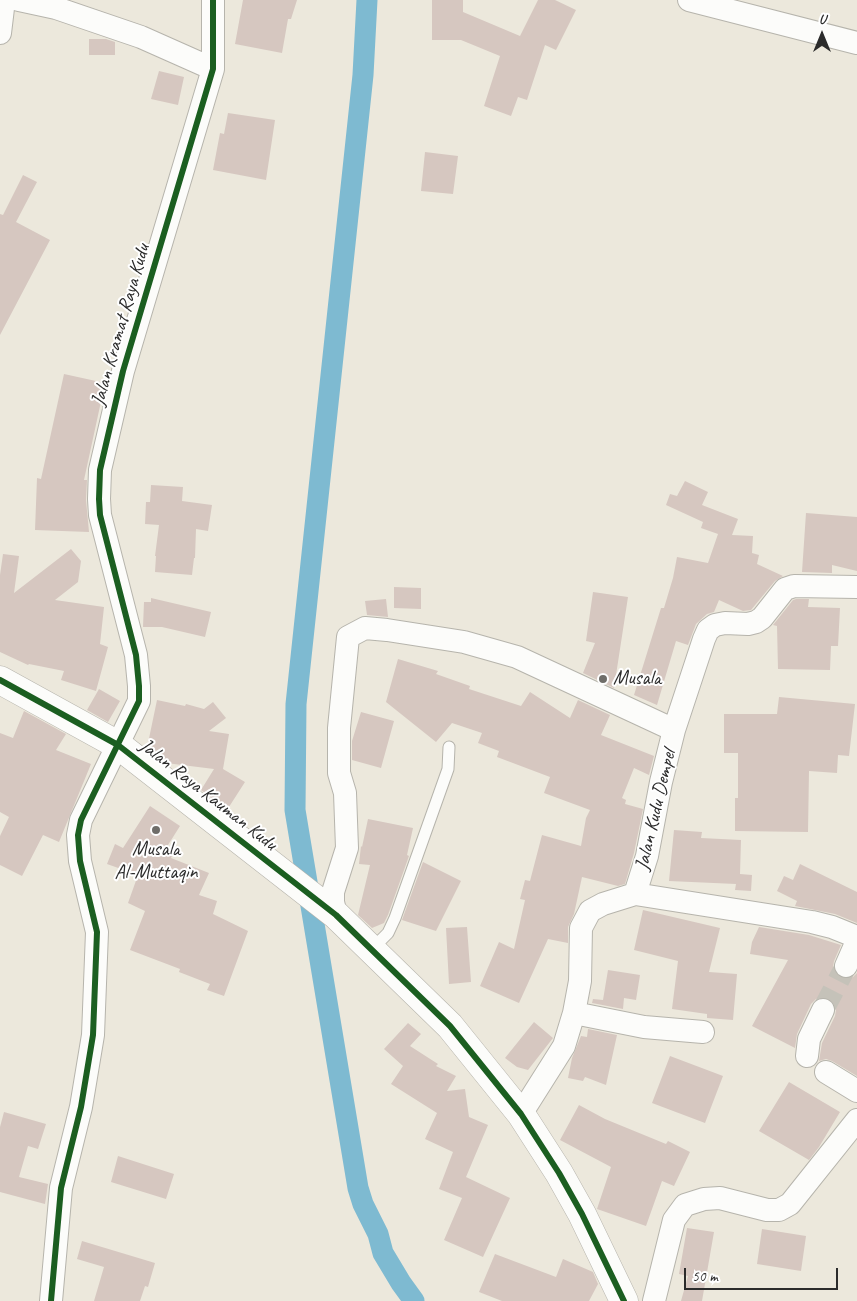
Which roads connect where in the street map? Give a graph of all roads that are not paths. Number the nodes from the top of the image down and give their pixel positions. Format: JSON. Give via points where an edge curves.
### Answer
{"nodes":[{"id":1,"x":4,"y":0,"type":"edge"},
{"id":2,"x":19,"y":0,"type":"edge"},
{"id":3,"x":213,"y":0,"type":"edge"},
{"id":4,"x":689,"y":0,"type":"edge"},
{"id":5,"x":0,"y":33,"type":"edge"},
{"id":6,"x":857,"y":43,"type":"edge"},
{"id":7,"x":213,"y":69,"type":"junction"},
{"id":8,"x":857,"y":587,"type":"edge"},
{"id":9,"x":0,"y":680,"type":"edge"},
{"id":10,"x":674,"y":730,"type":"junction"},
{"id":11,"x":118,"y":745,"type":"junction"},
{"id":12,"x":449,"y":747,"type":"dead end"},
{"id":13,"x":635,"y":894,"type":"junction"},
{"id":14,"x":336,"y":915,"type":"junction"},
{"id":15,"x":857,"y":937,"type":"edge"},
{"id":16,"x":857,"y":941,"type":"edge"},
{"id":17,"x":368,"y":947,"type":"junction"},
{"id":18,"x":846,"y":966,"type":"tunnel mouth"},
{"id":19,"x":823,"y":1010,"type":"tunnel mouth"},
{"id":20,"x":574,"y":1013,"type":"junction"},
{"id":21,"x":702,"y":1032,"type":"dead end"},
{"id":22,"x":808,"y":1056,"type":"dead end"},
{"id":23,"x":826,"y":1072,"type":"dead end"},
{"id":24,"x":857,"y":1091,"type":"edge"},
{"id":25,"x":521,"y":1114,"type":"junction"},
{"id":26,"x":857,"y":1120,"type":"edge"},
{"id":27,"x":51,"y":1301,"type":"edge"},
{"id":28,"x":624,"y":1301,"type":"edge"},
{"id":29,"x":654,"y":1301,"type":"edge"}],
"edges":[{"from":1,"to":5,"type":"street"},
{"from":2,"to":7,"type":"street","via":[[56,8],[141,37]]},
{"from":3,"to":7,"type":"street","name":"Jalan Kramat Raya Kudu"},
{"from":4,"to":6,"type":"street"},
{"from":7,"to":11,"type":"street","name":"Jalan Kramat Raya Kudu","via":[[123,371],[100,470],[100,515],[136,655],[139,686],[139,701]]},
{"from":8,"to":10,"type":"street","name":"Jalan Kudu Dempel","via":[[794,586],[786,589],[756,622],[725,623],[708,630]]},
{"from":9,"to":11,"type":"street","name":"Jalan Raya Kauman Kudu"},
{"from":10,"to":13,"type":"street","name":"Jalan Kudu Dempel","via":[[652,837]]},
{"from":10,"to":14,"type":"street","via":[[500,652],[464,642],[387,630],[365,628],[348,637],[339,728],[339,773],[345,793],[347,848],[333,892]]},
{"from":11,"to":14,"type":"street","name":"Jalan Raya Kauman Kudu"},
{"from":11,"to":27,"type":"street","name":"Jalan Kramat Raya Kudu","via":[[81,820],[78,835],[80,861],[97,932],[93,1035],[81,1107],[62,1188]]},
{"from":12,"to":17,"type":"lane","via":[[448,770],[395,918],[388,933]]},
{"from":13,"to":15,"type":"street","via":[[812,922]]},
{"from":13,"to":20,"type":"street","name":"Jalan Kudu Dempel","via":[[590,911],[581,928],[580,981]]},
{"from":14,"to":17,"type":"street"},
{"from":16,"to":18,"type":"street"},
{"from":17,"to":25,"type":"street","via":[[450,1026]]},
{"from":19,"to":22,"type":"street","via":[[808,1040]]},
{"from":20,"to":21,"type":"street","via":[[644,1027]]},
{"from":20,"to":25,"type":"street","name":"Jalan Kudu Dempel","via":[[564,1046]]},
{"from":23,"to":24,"type":"street"},
{"from":25,"to":28,"type":"street","via":[[582,1214]]},
{"from":26,"to":29,"type":"street","via":[[790,1204],[779,1210],[720,1198],[685,1205],[674,1220]]}]}
